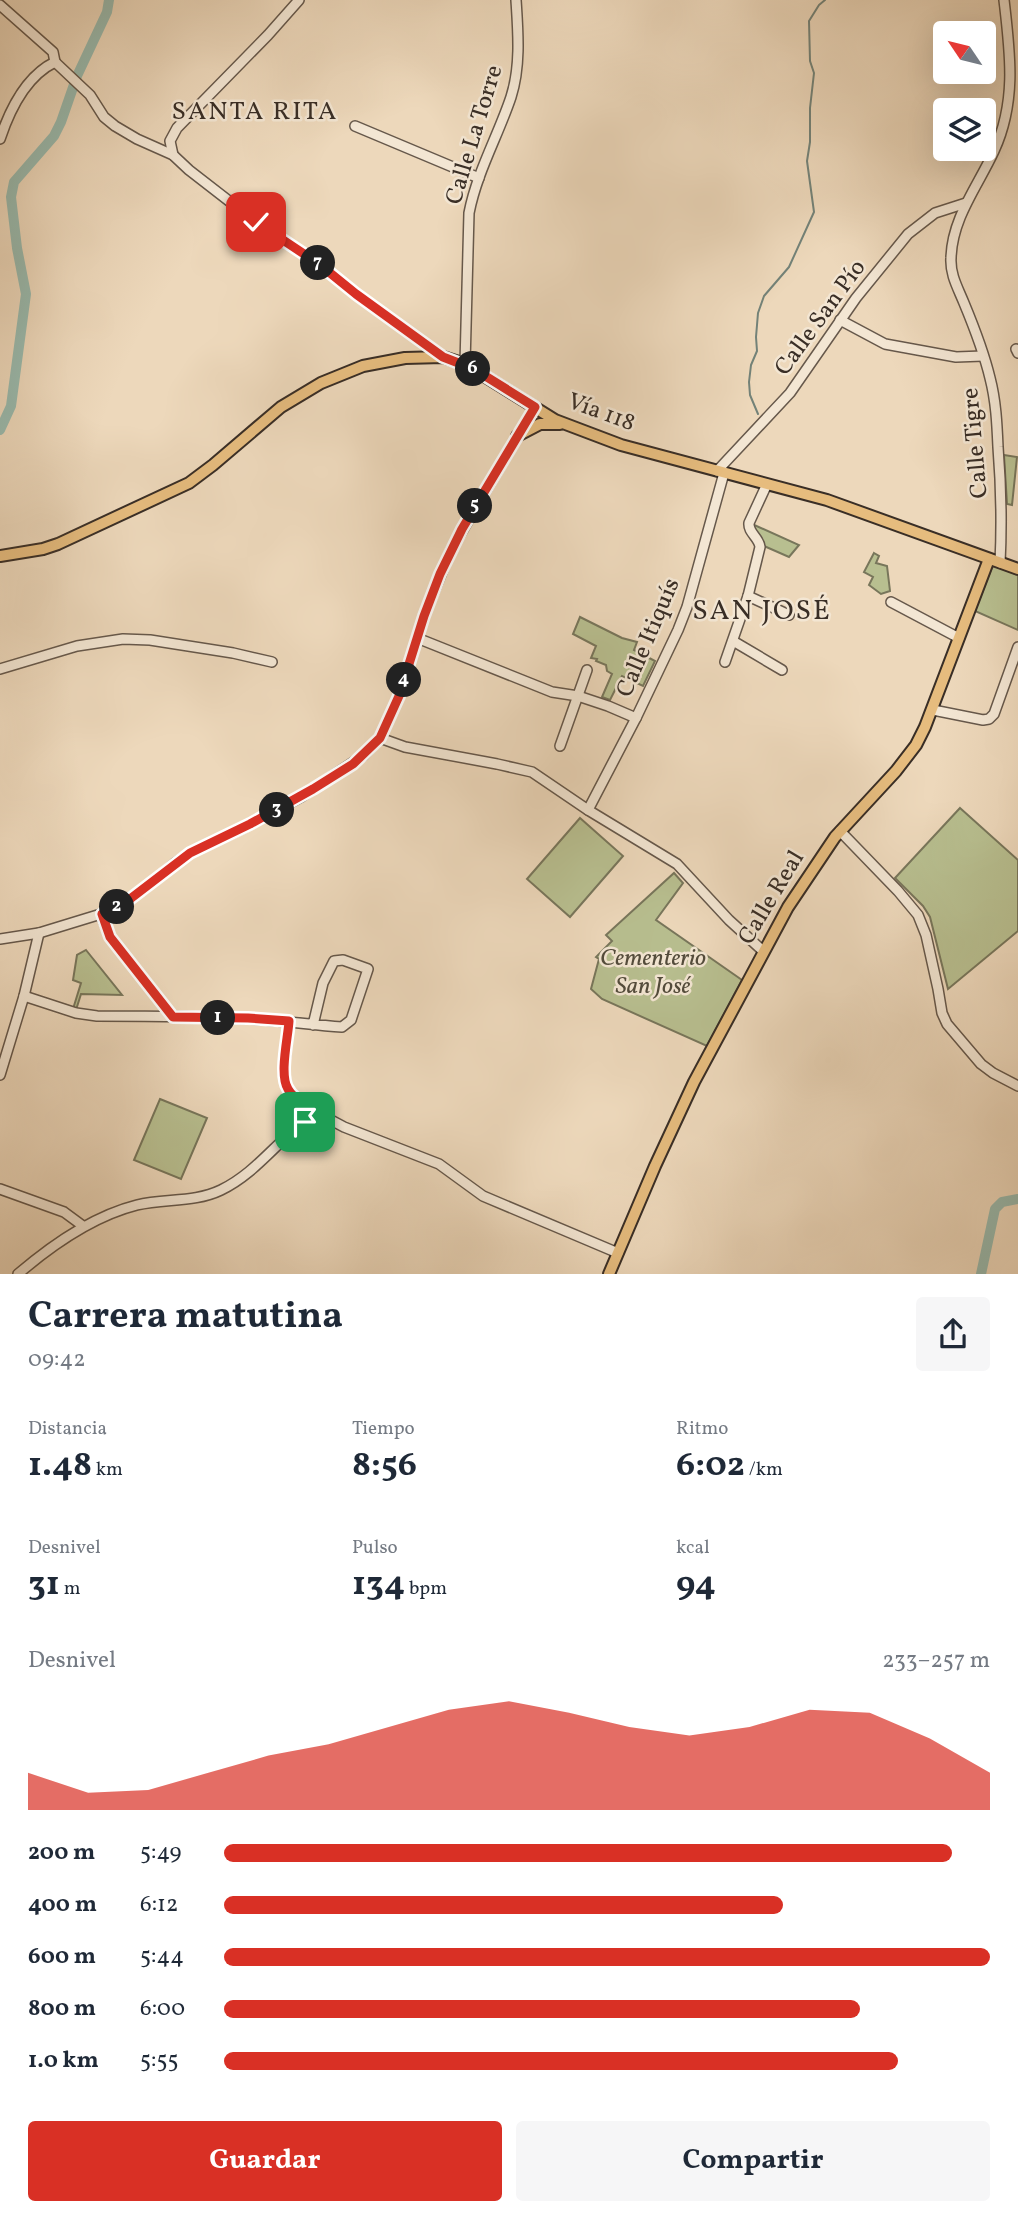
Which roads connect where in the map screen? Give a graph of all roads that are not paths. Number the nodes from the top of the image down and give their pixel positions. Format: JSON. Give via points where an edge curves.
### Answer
{"nodes":[{"id":1,"x":299,"y":0,"type":"edge"},
{"id":2,"x":516,"y":0,"type":"edge"},
{"id":3,"x":1004,"y":0,"type":"edge"},
{"id":4,"x":0,"y":5,"type":"edge"},
{"id":5,"x":1014,"y":46,"type":"edge"},
{"id":6,"x":55,"y":62,"type":"junction"},
{"id":7,"x":355,"y":126,"type":"dead end"},
{"id":8,"x":0,"y":139,"type":"edge"},
{"id":9,"x":173,"y":155,"type":"junction"},
{"id":10,"x":479,"y":178,"type":"junction"},
{"id":11,"x":966,"y":203,"type":"junction"},
{"id":12,"x":840,"y":320,"type":"junction"},
{"id":13,"x":983,"y":356,"type":"junction"},
{"id":14,"x":443,"y":357,"type":"junction"},
{"id":15,"x":465,"y":364,"type":"junction"},
{"id":16,"x":535,"y":407,"type":"junction"},
{"id":17,"x":564,"y":424,"type":"junction"},
{"id":18,"x":517,"y":436,"type":"junction"},
{"id":19,"x":721,"y":472,"type":"junction"},
{"id":20,"x":766,"y":484,"type":"junction"},
{"id":21,"x":0,"y":556,"type":"edge"},
{"id":22,"x":989,"y":559,"type":"junction"},
{"id":23,"x":1000,"y":563,"type":"junction"},
{"id":24,"x":1018,"y":569,"type":"edge"},
{"id":25,"x":748,"y":596,"type":"junction"},
{"id":26,"x":891,"y":602,"type":"dead end"},
{"id":27,"x":789,"y":615,"type":"dead end"},
{"id":28,"x":417,"y":638,"type":"junction"},
{"id":29,"x":959,"y":638,"type":"junction"},
{"id":30,"x":733,"y":641,"type":"junction"},
{"id":31,"x":1018,"y":647,"type":"edge"},
{"id":32,"x":272,"y":662,"type":"dead end"},
{"id":33,"x":725,"y":662,"type":"dead end"},
{"id":34,"x":0,"y":669,"type":"edge"},
{"id":35,"x":587,"y":670,"type":"dead end"},
{"id":36,"x":782,"y":670,"type":"dead end"},
{"id":37,"x":578,"y":696,"type":"junction"},
{"id":38,"x":933,"y":710,"type":"junction"},
{"id":39,"x":636,"y":718,"type":"junction"},
{"id":40,"x":380,"y":738,"type":"junction"},
{"id":41,"x":560,"y":746,"type":"dead end"},
{"id":42,"x":588,"y":810,"type":"junction"},
{"id":43,"x":840,"y":831,"type":"junction"},
{"id":44,"x":102,"y":914,"type":"junction"},
{"id":45,"x":39,"y":933,"type":"junction"},
{"id":46,"x":0,"y":939,"type":"edge"},
{"id":47,"x":763,"y":951,"type":"junction"},
{"id":48,"x":24,"y":996,"type":"junction"},
{"id":49,"x":173,"y":1017,"type":"junction"},
{"id":50,"x":289,"y":1021,"type":"junction"},
{"id":51,"x":313,"y":1025,"type":"junction"},
{"id":52,"x":0,"y":1074,"type":"edge"},
{"id":53,"x":1018,"y":1086,"type":"edge"},
{"id":54,"x":314,"y":1111,"type":"junction"},
{"id":55,"x":0,"y":1189,"type":"edge"},
{"id":56,"x":83,"y":1226,"type":"junction"},
{"id":57,"x":618,"y":1253,"type":"junction"},
{"id":58,"x":18,"y":1273,"type":"edge"},
{"id":59,"x":609,"y":1273,"type":"edge"}],
"edges":[{"from":1,"to":9,"type":"street","via":[[177,128],[170,141]]},
{"from":2,"to":10,"type":"street","name":"Calle La Torre","via":[[517,63],[512,94]]},
{"from":3,"to":5,"type":"street","name":"Calle Tigre"},
{"from":4,"to":6,"type":"street","via":[[53,52]]},
{"from":5,"to":11,"type":"street","name":"Calle Tigre","via":[[1003,125]]},
{"from":6,"to":8,"type":"street","via":[[29,81]]},
{"from":6,"to":9,"type":"street","via":[[115,126]]},
{"from":7,"to":10,"type":"street"},
{"from":9,"to":14,"type":"street","via":[[256,222]]},
{"from":10,"to":15,"type":"street","name":"Calle La Torre","via":[[469,213]]},
{"from":11,"to":12,"type":"street","name":"Calle San Pío","via":[[935,213],[916,226]]},
{"from":11,"to":13,"type":"street","name":"Calle Tigre","via":[[955,231],[951,271]]},
{"from":12,"to":13,"type":"street","via":[[885,344],[956,357]]},
{"from":12,"to":19,"type":"street","name":"Calle San Pío","via":[[790,393]]},
{"from":13,"to":23,"type":"street","name":"Calle Tigre","via":[[996,407]]},
{"from":14,"to":15,"type":"main road","name":"Vía 118"},
{"from":14,"to":21,"type":"main road","name":"Vía 118","via":[[363,366],[321,383],[281,407],[214,466],[188,482],[58,544]]},
{"from":15,"to":16,"type":"main road","name":"Vía 118"},
{"from":16,"to":17,"type":"main road","name":"Vía 118"},
{"from":16,"to":18,"type":"street"},
{"from":17,"to":18,"type":"main road","via":[[540,424]]},
{"from":17,"to":19,"type":"main road","name":"Vía 118"},
{"from":18,"to":28,"type":"street","via":[[451,550]]},
{"from":19,"to":20,"type":"main road","name":"Vía 118"},
{"from":19,"to":39,"type":"street","name":"Calle Itiquís","via":[[687,607]]},
{"from":20,"to":22,"type":"main road","name":"Vía 118","via":[[827,500]]},
{"from":20,"to":25,"type":"street","via":[[748,527],[760,547]]},
{"from":22,"to":23,"type":"main road","name":"Vía 118"},
{"from":22,"to":29,"type":"main road","name":"Calle Real"},
{"from":23,"to":24,"type":"main road","name":"Vía 118"},
{"from":25,"to":27,"type":"street"},
{"from":25,"to":30,"type":"street"},
{"from":26,"to":29,"type":"street"},
{"from":28,"to":37,"type":"street","via":[[552,692]]},
{"from":28,"to":40,"type":"street"},
{"from":29,"to":38,"type":"main road","name":"Calle Real"},
{"from":30,"to":33,"type":"street"},
{"from":30,"to":36,"type":"street"},
{"from":31,"to":38,"type":"street","via":[[989,719]]},
{"from":32,"to":34,"type":"street","via":[[123,639],[77,646]]},
{"from":35,"to":37,"type":"street"},
{"from":37,"to":39,"type":"street"},
{"from":37,"to":41,"type":"street"},
{"from":38,"to":43,"type":"main road","name":"Calle Real","via":[[916,745]]},
{"from":39,"to":42,"type":"street","name":"Calle Itiquís"},
{"from":40,"to":42,"type":"street","via":[[532,772]]},
{"from":40,"to":44,"type":"street","via":[[353,764],[190,853],[130,899]]},
{"from":42,"to":47,"type":"street","via":[[677,864]]},
{"from":43,"to":47,"type":"main road","name":"Calle Real"},
{"from":43,"to":53,"type":"street","via":[[918,915],[947,1024],[981,1064]]},
{"from":44,"to":45,"type":"street"},
{"from":44,"to":49,"type":"street","via":[[110,937]]},
{"from":45,"to":46,"type":"street"},
{"from":45,"to":48,"type":"street"},
{"from":47,"to":57,"type":"main road","name":"Calle Real","via":[[686,1098]]},
{"from":48,"to":49,"type":"street","via":[[97,1016]]},
{"from":48,"to":52,"type":"street"},
{"from":49,"to":50,"type":"street"},
{"from":50,"to":51,"type":"street"},
{"from":50,"to":54,"type":"street","via":[[285,1080],[294,1096]]},
{"from":51,"to":51,"type":"street","via":[[323,983],[334,961],[368,969],[348,1025]]},
{"from":54,"to":56,"type":"street","via":[[247,1174],[222,1190],[138,1205]]},
{"from":54,"to":57,"type":"street","via":[[428,1159],[483,1196]]},
{"from":55,"to":56,"type":"street","via":[[64,1212]]},
{"from":56,"to":58,"type":"street"},
{"from":57,"to":59,"type":"main road","name":"Calle Real"}]}
